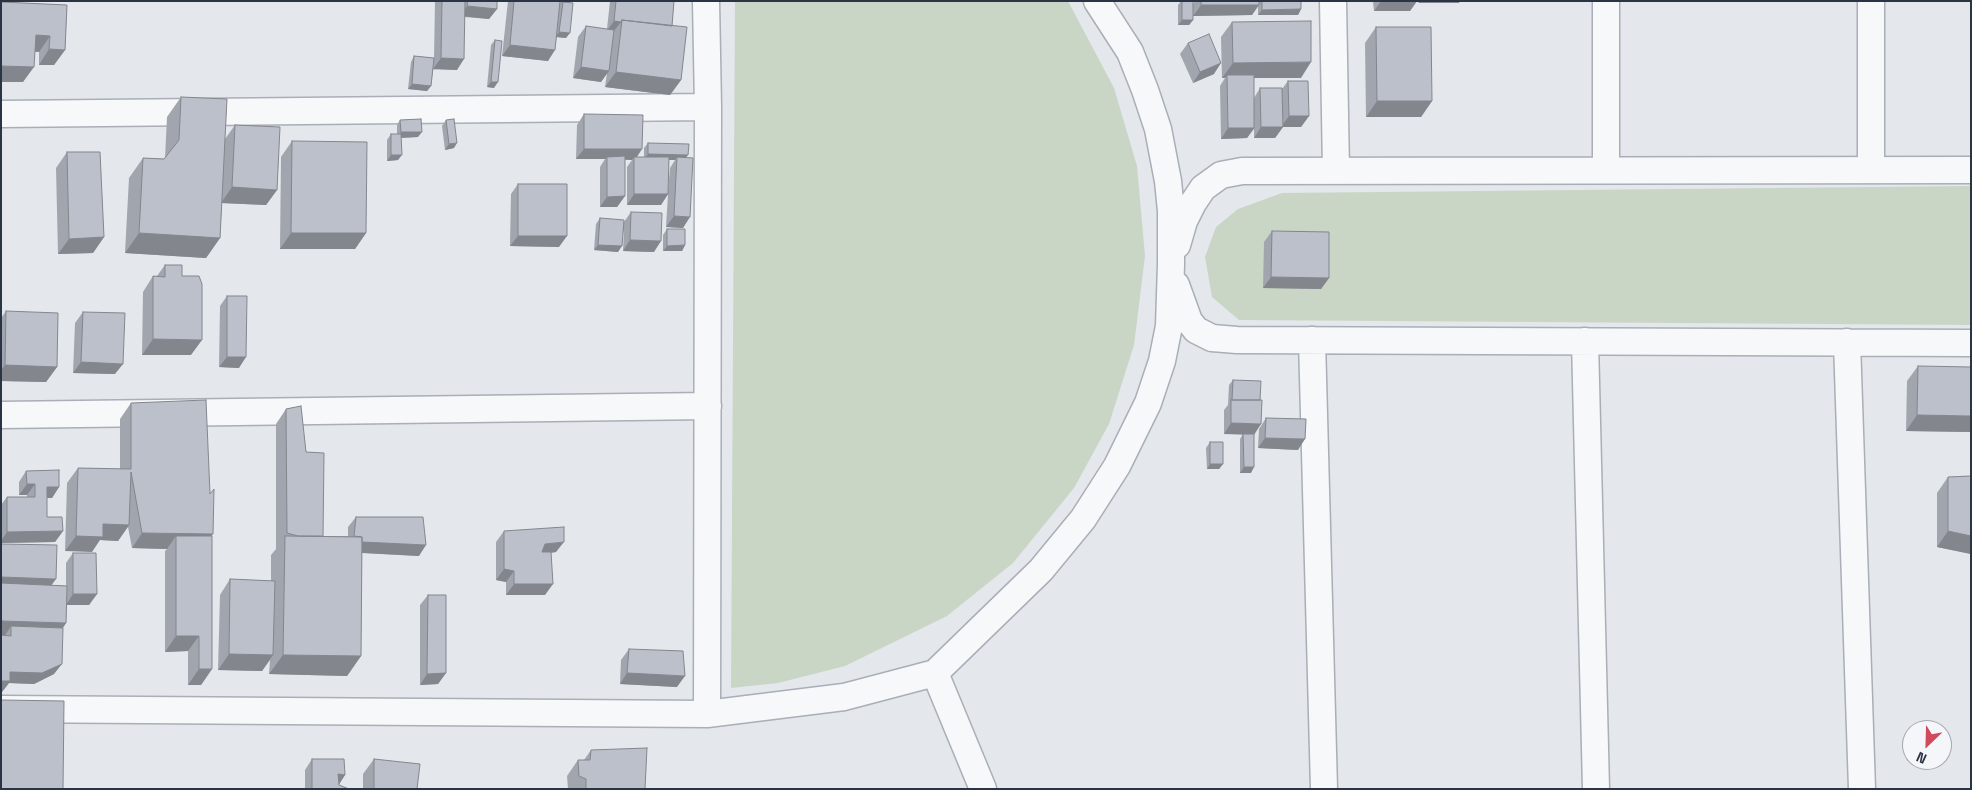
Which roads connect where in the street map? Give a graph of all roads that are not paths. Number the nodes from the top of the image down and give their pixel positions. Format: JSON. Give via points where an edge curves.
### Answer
{"nodes":[{"id":1,"x":706,"y":1,"type":"edge"},
{"id":2,"x":1097,"y":1,"type":"edge"},
{"id":3,"x":1333,"y":1,"type":"edge"},
{"id":4,"x":1606,"y":1,"type":"edge"},
{"id":5,"x":1871,"y":1,"type":"edge"},
{"id":6,"x":708,"y":107,"type":"junction"},
{"id":7,"x":1,"y":114,"type":"edge"},
{"id":8,"x":1336,"y":170,"type":"junction"},
{"id":9,"x":1606,"y":170,"type":"junction"},
{"id":10,"x":1871,"y":170,"type":"junction"},
{"id":11,"x":1971,"y":170,"type":"edge"},
{"id":12,"x":1171,"y":264,"type":"junction"},
{"id":13,"x":1312,"y":340,"type":"junction"},
{"id":14,"x":1585,"y":341,"type":"junction"},
{"id":15,"x":1847,"y":342,"type":"junction"},
{"id":16,"x":1971,"y":343,"type":"edge"},
{"id":17,"x":708,"y":406,"type":"junction"},
{"id":18,"x":1,"y":414,"type":"edge"},
{"id":19,"x":935,"y":673,"type":"junction"},
{"id":20,"x":1,"y":709,"type":"edge"},
{"id":21,"x":707,"y":714,"type":"junction"},
{"id":22,"x":983,"y":789,"type":"edge"},
{"id":23,"x":1324,"y":789,"type":"edge"},
{"id":24,"x":1596,"y":789,"type":"edge"},
{"id":25,"x":1862,"y":789,"type":"edge"}],
"edges":[{"from":1,"to":6,"type":"street"},
{"from":2,"to":12,"type":"street","via":[[1130,52],[1158,129],[1169,196]]},
{"from":3,"to":8,"type":"street"},
{"from":4,"to":9,"type":"street"},
{"from":5,"to":10,"type":"street"},
{"from":6,"to":7,"type":"street"},
{"from":6,"to":17,"type":"street"},
{"from":8,"to":9,"type":"street"},
{"from":8,"to":12,"type":"street","via":[[1242,171],[1220,175],[1203,188],[1193,203]]},
{"from":9,"to":10,"type":"street"},
{"from":10,"to":11,"type":"street"},
{"from":12,"to":13,"type":"street","via":[[1189,321],[1196,330],[1212,338]]},
{"from":12,"to":19,"type":"street","via":[[1169,326],[1162,361],[1148,403],[1117,466],[1083,518],[1041,570]]},
{"from":13,"to":14,"type":"street"},
{"from":13,"to":23,"type":"street"},
{"from":14,"to":15,"type":"street"},
{"from":14,"to":24,"type":"street"},
{"from":15,"to":16,"type":"street"},
{"from":15,"to":25,"type":"street"},
{"from":17,"to":18,"type":"street"},
{"from":17,"to":21,"type":"street"},
{"from":19,"to":21,"type":"street","via":[[844,697]]},
{"from":19,"to":22,"type":"street"},
{"from":20,"to":21,"type":"street"}]}
